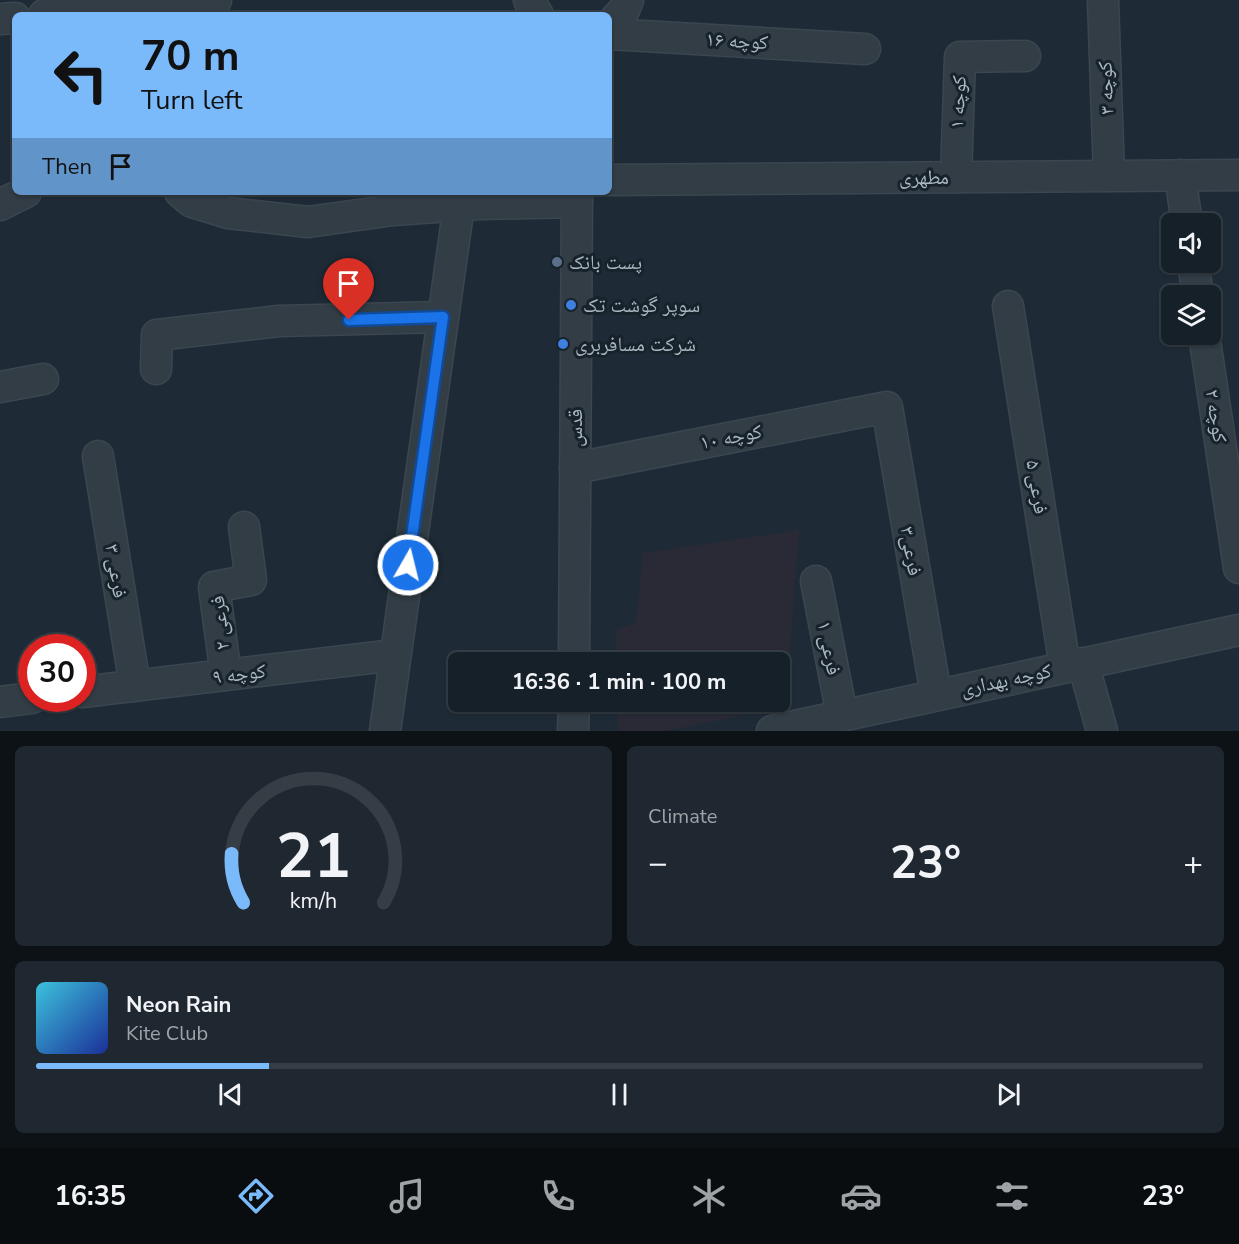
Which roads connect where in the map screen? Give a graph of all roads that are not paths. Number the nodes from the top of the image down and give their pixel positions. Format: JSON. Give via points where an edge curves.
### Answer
{"nodes":[{"id":1,"x":216,"y":0,"type":"edge"},
{"id":2,"x":628,"y":0,"type":"edge"},
{"id":3,"x":1103,"y":0,"type":"edge"},
{"id":4,"x":78,"y":12,"type":"edge"},
{"id":5,"x":612,"y":23,"type":"edge"},
{"id":6,"x":612,"y":34,"type":"edge"},
{"id":7,"x":865,"y":49,"type":"dead end"},
{"id":8,"x":1025,"y":56,"type":"dead end"},
{"id":9,"x":1180,"y":175,"type":"junction"},
{"id":10,"x":1239,"y":175,"type":"edge"},
{"id":11,"x":1109,"y":176,"type":"junction"},
{"id":12,"x":956,"y":177,"type":"junction"},
{"id":13,"x":612,"y":180,"type":"edge"},
{"id":14,"x":20,"y":195,"type":"edge"},
{"id":15,"x":184,"y":195,"type":"edge"},
{"id":16,"x":577,"y":197,"type":"edge"},
{"id":17,"x":0,"y":205,"type":"edge"},
{"id":18,"x":459,"y":205,"type":"junction"},
{"id":19,"x":1185,"y":213,"type":"edge"},
{"id":20,"x":1008,"y":306,"type":"dead end"},
{"id":21,"x":443,"y":317,"type":"junction"},
{"id":22,"x":1206,"y":345,"type":"edge"},
{"id":23,"x":156,"y":369,"type":"dead end"},
{"id":24,"x":43,"y":379,"type":"dead end"},
{"id":25,"x":0,"y":387,"type":"edge"},
{"id":26,"x":887,"y":407,"type":"joint"},
{"id":27,"x":98,"y":456,"type":"dead end"},
{"id":28,"x":575,"y":468,"type":"junction"},
{"id":29,"x":244,"y":527,"type":"dead end"},
{"id":30,"x":1239,"y":568,"type":"edge"},
{"id":31,"x":816,"y":581,"type":"dead end"},
{"id":32,"x":1239,"y":630,"type":"edge"},
{"id":33,"x":574,"y":652,"type":"edge"},
{"id":34,"x":395,"y":655,"type":"junction"},
{"id":35,"x":1074,"y":665,"type":"junction"},
{"id":36,"x":226,"y":675,"type":"junction"},
{"id":37,"x":135,"y":686,"type":"junction"},
{"id":38,"x":96,"y":690,"type":"edge"},
{"id":39,"x":936,"y":695,"type":"junction"},
{"id":40,"x":18,"y":700,"type":"edge"},
{"id":41,"x":0,"y":702,"type":"edge"},
{"id":42,"x":574,"y":712,"type":"edge"},
{"id":43,"x":842,"y":716,"type":"junction"},
{"id":44,"x":782,"y":730,"type":"edge"},
{"id":45,"x":385,"y":731,"type":"edge"},
{"id":46,"x":573,"y":731,"type":"edge"},
{"id":47,"x":1102,"y":731,"type":"edge"}],
"edges":[{"from":1,"to":4,"type":"street"},
{"from":2,"to":5,"type":"street"},
{"from":3,"to":11,"type":"street","name":"کوچه ۳"},
{"from":6,"to":7,"type":"street","name":"کوچه ۱۶"},
{"from":8,"to":12,"type":"street","name":"کوچه ۱","via":[[960,57]]},
{"from":9,"to":10,"type":"street","name":"مطهری"},
{"from":9,"to":11,"type":"street","name":"مطهری"},
{"from":9,"to":19,"type":"street"},
{"from":11,"to":12,"type":"street","name":"مطهری"},
{"from":12,"to":13,"type":"street","name":"مطهری"},
{"from":14,"to":17,"type":"street"},
{"from":15,"to":18,"type":"street","via":[[192,202],[228,213],[308,222]]},
{"from":16,"to":18,"type":"street"},
{"from":16,"to":28,"type":"street","name":"قدس"},
{"from":18,"to":21,"type":"street"},
{"from":20,"to":35,"type":"street","name":"فرعی ۵"},
{"from":21,"to":23,"type":"street","via":[[279,321],[157,335]]},
{"from":21,"to":34,"type":"street"},
{"from":22,"to":30,"type":"street","name":"کوچه ۲"},
{"from":24,"to":25,"type":"street"},
{"from":26,"to":28,"type":"street","name":"کوچه ۱۰"},
{"from":26,"to":39,"type":"street","name":"فرعی۳"},
{"from":27,"to":37,"type":"street","name":"فرعی ۳"},
{"from":28,"to":33,"type":"street","name":"قدس"},
{"from":29,"to":36,"type":"street","name":"فرعی ۲","via":[[251,580],[214,587]]},
{"from":31,"to":43,"type":"street","name":"فرعی ۱"},
{"from":32,"to":35,"type":"street","name":"کوچه بهداری"},
{"from":34,"to":36,"type":"street","name":"کوچه ۹"},
{"from":34,"to":45,"type":"street"},
{"from":35,"to":39,"type":"street","name":"کوچه بهداری"},
{"from":35,"to":47,"type":"street","name":"فرعی ۵"},
{"from":36,"to":37,"type":"street","name":"کوچه ۹"},
{"from":37,"to":38,"type":"street","name":"کوچه ۹"},
{"from":39,"to":43,"type":"street","name":"کوچه بهداری"},
{"from":40,"to":41,"type":"street"},
{"from":42,"to":46,"type":"street"},
{"from":43,"to":44,"type":"street","name":"کوچه بهداری"}]}
